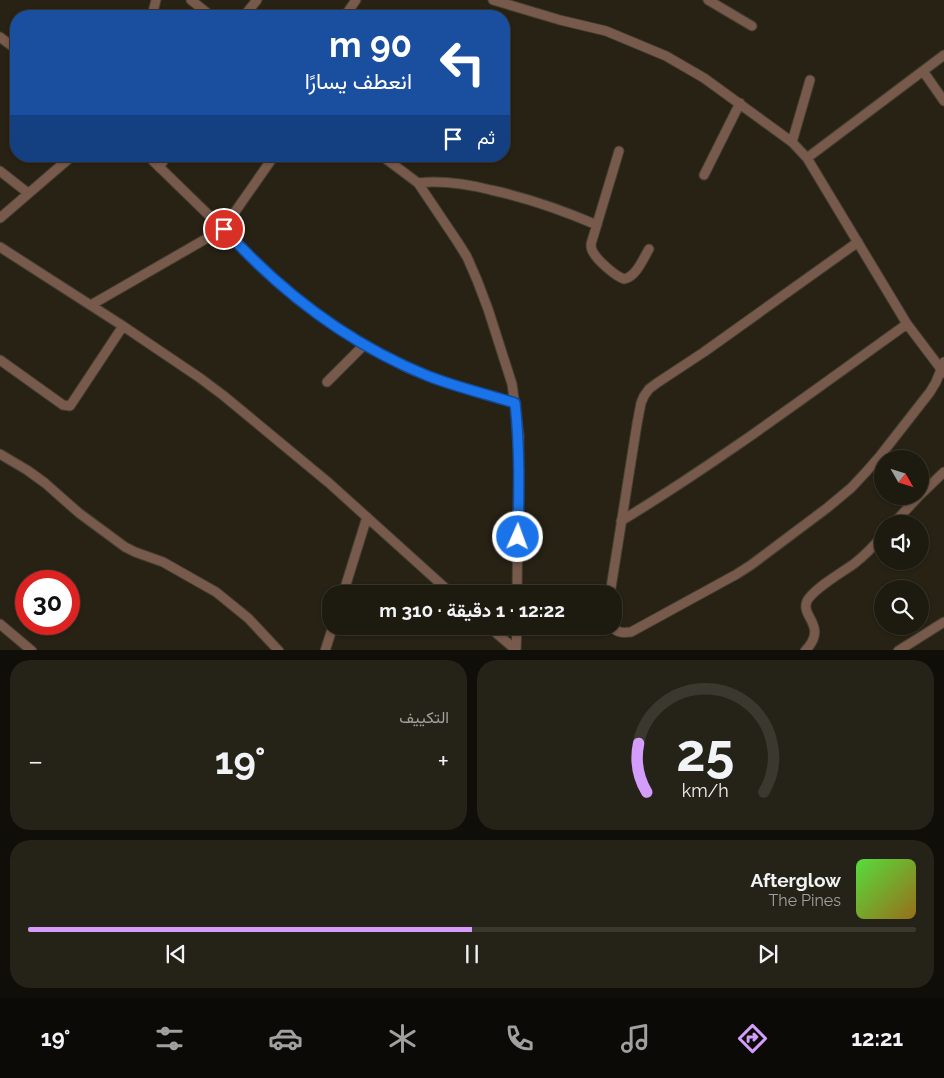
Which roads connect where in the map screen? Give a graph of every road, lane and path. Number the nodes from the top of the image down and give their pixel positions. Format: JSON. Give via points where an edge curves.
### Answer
{"nodes":[{"id":1,"x":191,"y":0,"type":"edge"},
{"id":2,"x":257,"y":0,"type":"edge"},
{"id":3,"x":494,"y":0,"type":"edge"},
{"id":4,"x":708,"y":0,"type":"edge"},
{"id":5,"x":204,"y":10,"type":"edge"},
{"id":6,"x":249,"y":10,"type":"edge"},
{"id":7,"x":752,"y":26,"type":"dead end"},
{"id":8,"x":944,"y":55,"type":"edge"},
{"id":9,"x":923,"y":72,"type":"junction"},
{"id":10,"x":810,"y":80,"type":"dead end"},
{"id":11,"x":944,"y":101,"type":"edge"},
{"id":12,"x":740,"y":104,"type":"junction"},
{"id":13,"x":792,"y":142,"type":"junction"},
{"id":14,"x":619,"y":151,"type":"dead end"},
{"id":15,"x":806,"y":158,"type":"junction"},
{"id":16,"x":65,"y":162,"type":"edge"},
{"id":17,"x":154,"y":162,"type":"edge"},
{"id":18,"x":163,"y":162,"type":"edge"},
{"id":19,"x":270,"y":162,"type":"edge"},
{"id":20,"x":390,"y":162,"type":"edge"},
{"id":21,"x":159,"y":167,"type":"junction"},
{"id":22,"x":0,"y":171,"type":"edge"},
{"id":23,"x":704,"y":175,"type":"dead end"},
{"id":24,"x":418,"y":183,"type":"junction"},
{"id":25,"x":28,"y":193,"type":"junction"},
{"id":26,"x":0,"y":218,"type":"edge"},
{"id":27,"x":597,"y":225,"type":"junction"},
{"id":28,"x":224,"y":229,"type":"junction"},
{"id":29,"x":858,"y":242,"type":"junction"},
{"id":30,"x":0,"y":247,"type":"edge"},
{"id":31,"x":649,"y":248,"type":"dead end"},
{"id":32,"x":91,"y":305,"type":"junction"},
{"id":33,"x":907,"y":324,"type":"junction"},
{"id":34,"x":123,"y":326,"type":"junction"},
{"id":35,"x":364,"y":345,"type":"junction"},
{"id":36,"x":0,"y":360,"type":"edge"},
{"id":37,"x":943,"y":368,"type":"edge"},
{"id":38,"x":327,"y":382,"type":"dead end"},
{"id":39,"x":515,"y":403,"type":"junction"},
{"id":40,"x":0,"y":454,"type":"edge"},
{"id":41,"x":944,"y":472,"type":"edge"},
{"id":42,"x":929,"y":486,"type":"edge"},
{"id":43,"x":911,"y":505,"type":"edge"},
{"id":44,"x":901,"y":515,"type":"edge"},
{"id":45,"x":367,"y":517,"type":"junction"},
{"id":46,"x":621,"y":521,"type":"junction"},
{"id":47,"x":874,"y":545,"type":"edge"},
{"id":48,"x":346,"y":585,"type":"edge"},
{"id":49,"x":442,"y":585,"type":"edge"},
{"id":50,"x":517,"y":585,"type":"edge"},
{"id":51,"x":611,"y":585,"type":"edge"},
{"id":52,"x":944,"y":622,"type":"edge"},
{"id":53,"x":0,"y":624,"type":"edge"},
{"id":54,"x":622,"y":633,"type":"edge"},
{"id":55,"x":329,"y":635,"type":"edge"},
{"id":56,"x":498,"y":635,"type":"edge"},
{"id":57,"x":517,"y":635,"type":"edge"},
{"id":58,"x":32,"y":650,"type":"edge"},
{"id":59,"x":279,"y":650,"type":"edge"},
{"id":60,"x":325,"y":650,"type":"edge"},
{"id":61,"x":516,"y":650,"type":"edge"},
{"id":62,"x":805,"y":650,"type":"edge"},
{"id":63,"x":898,"y":650,"type":"edge"}],
"edges":[{"from":1,"to":5,"type":"street"},
{"from":2,"to":6,"type":"street"},
{"from":3,"to":12,"type":"street","via":[[622,37],[682,64]]},
{"from":4,"to":7,"type":"street"},
{"from":8,"to":9,"type":"street"},
{"from":9,"to":11,"type":"street"},
{"from":9,"to":15,"type":"street"},
{"from":10,"to":13,"type":"street"},
{"from":12,"to":13,"type":"street"},
{"from":12,"to":23,"type":"street"},
{"from":13,"to":15,"type":"street"},
{"from":14,"to":27,"type":"street"},
{"from":15,"to":29,"type":"street"},
{"from":16,"to":25,"type":"street"},
{"from":17,"to":21,"type":"street"},
{"from":18,"to":21,"type":"street"},
{"from":19,"to":28,"type":"street"},
{"from":20,"to":24,"type":"street"},
{"from":21,"to":28,"type":"street"},
{"from":22,"to":25,"type":"street"},
{"from":24,"to":27,"type":"street","via":[[476,186],[550,206]]},
{"from":24,"to":39,"type":"street","via":[[457,241],[477,280],[512,384]]},
{"from":25,"to":26,"type":"street"},
{"from":27,"to":31,"type":"street","via":[[591,244],[593,253],[621,278],[632,275]]},
{"from":28,"to":32,"type":"street"},
{"from":28,"to":35,"type":"street","via":[[282,286]]},
{"from":29,"to":33,"type":"street"},
{"from":29,"to":46,"type":"street","via":[[649,389],[639,413]]},
{"from":30,"to":32,"type":"street"},
{"from":32,"to":34,"type":"street"},
{"from":33,"to":37,"type":"street"},
{"from":33,"to":46,"type":"street","via":[[725,453]]},
{"from":34,"to":36,"type":"street","via":[[70,406]]},
{"from":34,"to":45,"type":"street","via":[[224,396]]},
{"from":35,"to":38,"type":"street"},
{"from":35,"to":39,"type":"street","via":[[430,377]]},
{"from":37,"to":54,"type":"street","via":[[930,392],[880,456],[827,508],[720,584],[631,632]]},
{"from":39,"to":50,"type":"street","via":[[519,435]]},
{"from":40,"to":59,"type":"street","via":[[39,479],[125,547],[163,562],[216,592],[248,618]]},
{"from":41,"to":42,"type":"street"},
{"from":43,"to":44,"type":"street"},
{"from":45,"to":48,"type":"street"},
{"from":45,"to":49,"type":"street"},
{"from":46,"to":51,"type":"street"},
{"from":47,"to":62,"type":"street","via":[[817,590],[808,601],[807,609],[815,633]]},
{"from":52,"to":63,"type":"street"},
{"from":53,"to":58,"type":"street"},
{"from":55,"to":60,"type":"street"},
{"from":56,"to":61,"type":"street"},
{"from":57,"to":61,"type":"street"}]}
